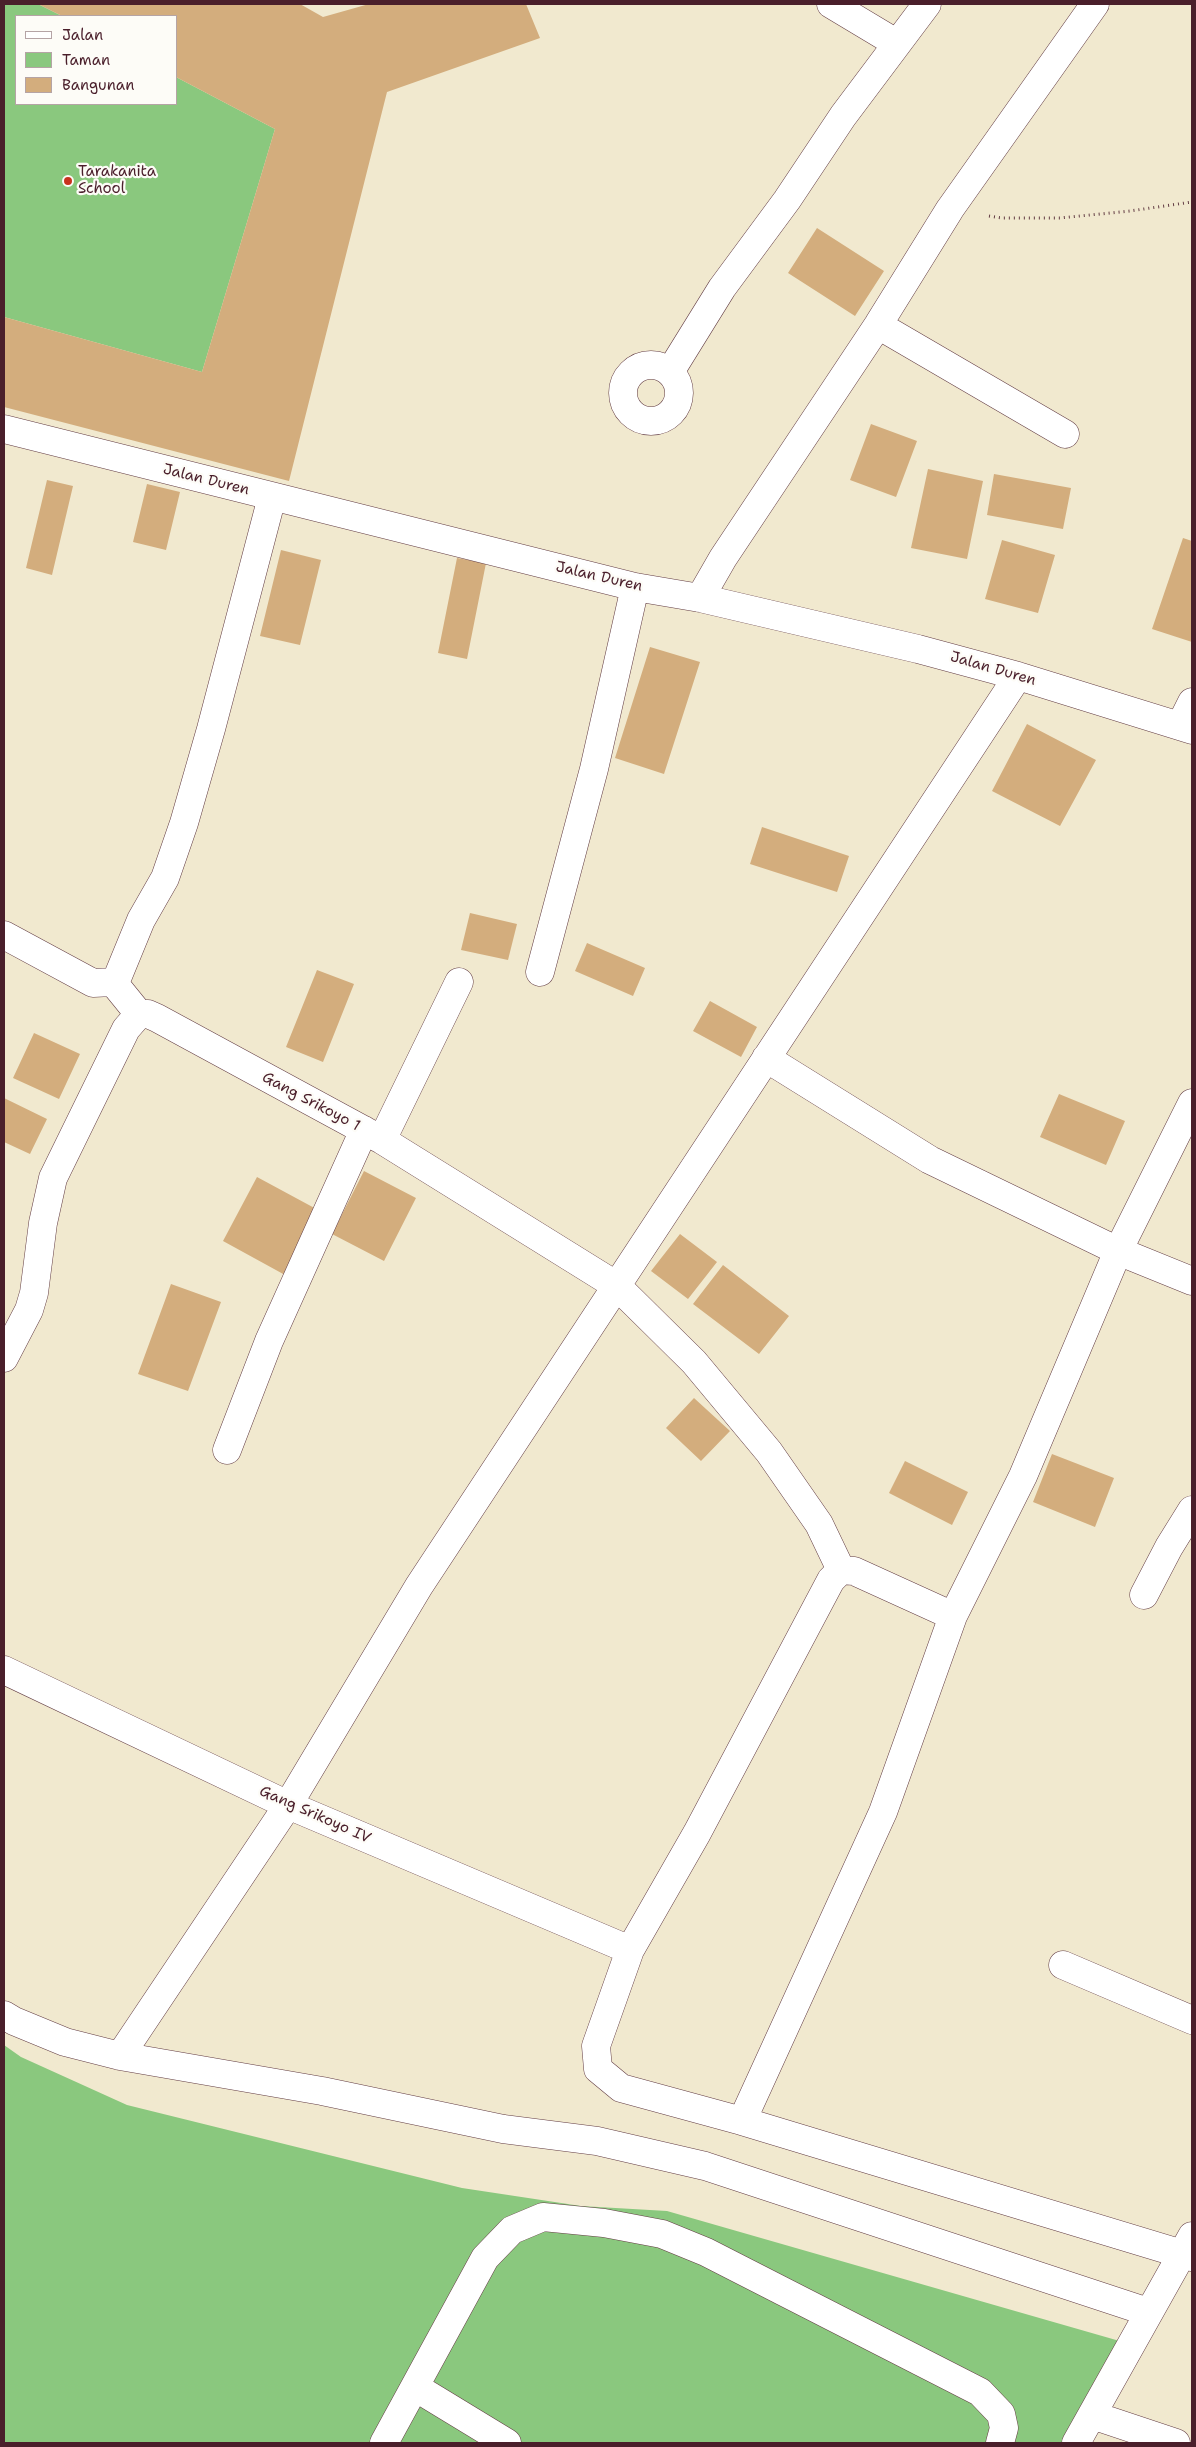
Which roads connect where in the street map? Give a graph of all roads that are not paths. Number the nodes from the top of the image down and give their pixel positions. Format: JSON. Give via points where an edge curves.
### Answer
{"nodes":[{"id":1,"x":831,"y":4,"type":"edge"},
{"id":2,"x":927,"y":4,"type":"edge"},
{"id":3,"x":1095,"y":4,"type":"edge"},
{"id":4,"x":896,"y":44,"type":"junction"},
{"id":5,"x":878,"y":325,"type":"junction"},
{"id":6,"x":670,"y":372,"type":"dead end"},
{"id":7,"x":4,"y":428,"type":"edge"},
{"id":8,"x":1065,"y":434,"type":"dead end"},
{"id":9,"x":272,"y":497,"type":"junction"},
{"id":10,"x":635,"y":587,"type":"junction"},
{"id":11,"x":700,"y":598,"type":"junction"},
{"id":12,"x":1018,"y":676,"type":"junction"},
{"id":13,"x":1192,"y":702,"type":"edge"},
{"id":14,"x":1186,"y":728,"type":"edge"},
{"id":15,"x":4,"y":935,"type":"edge"},
{"id":16,"x":540,"y":972,"type":"dead end"},
{"id":17,"x":113,"y":982,"type":"junction"},
{"id":18,"x":459,"y":982,"type":"dead end"},
{"id":19,"x":139,"y":1014,"type":"junction"},
{"id":20,"x":766,"y":1058,"type":"junction"},
{"id":21,"x":1192,"y":1103,"type":"edge"},
{"id":22,"x":373,"y":1135,"type":"junction"},
{"id":23,"x":1118,"y":1251,"type":"junction"},
{"id":24,"x":1192,"y":1281,"type":"edge"},
{"id":25,"x":617,"y":1286,"type":"junction"},
{"id":26,"x":4,"y":1358,"type":"edge"},
{"id":27,"x":227,"y":1450,"type":"dead end"},
{"id":28,"x":1192,"y":1510,"type":"edge"},
{"id":29,"x":842,"y":1570,"type":"junction"},
{"id":30,"x":1144,"y":1595,"type":"dead end"},
{"id":31,"x":953,"y":1616,"type":"junction"},
{"id":32,"x":4,"y":1670,"type":"edge"},
{"id":33,"x":288,"y":1804,"type":"junction"},
{"id":34,"x":630,"y":1950,"type":"junction"},
{"id":35,"x":1063,"y":1964,"type":"dead end"},
{"id":36,"x":4,"y":2014,"type":"edge"},
{"id":37,"x":1192,"y":2020,"type":"edge"},
{"id":38,"x":120,"y":2056,"type":"junction"},
{"id":39,"x":742,"y":2121,"type":"junction"},
{"id":40,"x":1186,"y":2253,"type":"edge"},
{"id":41,"x":1150,"y":2309,"type":"junction"},
{"id":42,"x":415,"y":2387,"type":"junction"},
{"id":43,"x":1092,"y":2415,"type":"junction"},
{"id":44,"x":384,"y":2443,"type":"edge"},
{"id":45,"x":508,"y":2443,"type":"edge"},
{"id":46,"x":1000,"y":2443,"type":"edge"},
{"id":47,"x":1076,"y":2443,"type":"edge"},
{"id":48,"x":1176,"y":2443,"type":"edge"}],
"edges":[{"from":1,"to":4,"type":"street"},
{"from":2,"to":4,"type":"street"},
{"from":3,"to":5,"type":"street","via":[[950,209]]},
{"from":4,"to":6,"type":"street","via":[[722,288]]},
{"from":5,"to":8,"type":"street"},
{"from":5,"to":11,"type":"street","via":[[723,558]]},
{"from":7,"to":9,"type":"street","name":"Jalan Duren"},
{"from":9,"to":10,"type":"street","name":"Jalan Duren"},
{"from":9,"to":17,"type":"street","via":[[212,729],[184,823],[165,878],[141,920]]},
{"from":10,"to":11,"type":"street","name":"Jalan Duren"},
{"from":10,"to":16,"type":"street","via":[[594,769]]},
{"from":11,"to":12,"type":"street","name":"Jalan Duren"},
{"from":12,"to":14,"type":"street","name":"Jalan Duren"},
{"from":12,"to":20,"type":"street"},
{"from":13,"to":14,"type":"street"},
{"from":15,"to":17,"type":"street","via":[[93,983]]},
{"from":17,"to":19,"type":"street"},
{"from":18,"to":22,"type":"street"},
{"from":19,"to":22,"type":"street","name":"Gang Srikoyo 1","via":[[157,1018]]},
{"from":19,"to":26,"type":"street","via":[[126,1029],[53,1178],[43,1223],[34,1293],[29,1310]]},
{"from":20,"to":23,"type":"street","via":[[930,1160]]},
{"from":20,"to":25,"type":"street"},
{"from":21,"to":23,"type":"street"},
{"from":22,"to":25,"type":"street","name":"Gang Srikoyo 1"},
{"from":22,"to":27,"type":"street","via":[[269,1341]]},
{"from":23,"to":24,"type":"street"},
{"from":23,"to":31,"type":"street","via":[[1023,1476]]},
{"from":25,"to":29,"type":"street","name":"Gang Srikoyo 1","via":[[694,1362],[769,1452],[819,1524]]},
{"from":25,"to":33,"type":"street","via":[[419,1586]]},
{"from":28,"to":30,"type":"street"},
{"from":29,"to":31,"type":"street","via":[[854,1571]]},
{"from":29,"to":34,"type":"street","via":[[831,1580],[697,1833]]},
{"from":31,"to":39,"type":"street","via":[[883,1812]]},
{"from":32,"to":33,"type":"street","name":"Gang Srikoyo IV"},
{"from":33,"to":34,"type":"street","name":"Gang Srikoyo IV"},
{"from":33,"to":38,"type":"street"},
{"from":34,"to":39,"type":"street","via":[[596,2046],[598,2069],[621,2088]]},
{"from":35,"to":37,"type":"street"},
{"from":36,"to":38,"type":"street","via":[[65,2042]]},
{"from":38,"to":41,"type":"street","via":[[322,2091],[503,2128],[597,2141],[705,2166]]},
{"from":39,"to":40,"type":"street"},
{"from":40,"to":41,"type":"street"},
{"from":41,"to":43,"type":"street"},
{"from":42,"to":44,"type":"street"},
{"from":42,"to":45,"type":"street"},
{"from":42,"to":46,"type":"street","via":[[486,2258],[512,2230],[543,2217],[604,2223],[662,2234],[706,2252],[980,2392],[1001,2414],[1004,2428]]},
{"from":43,"to":47,"type":"street"},
{"from":43,"to":48,"type":"street"}]}
